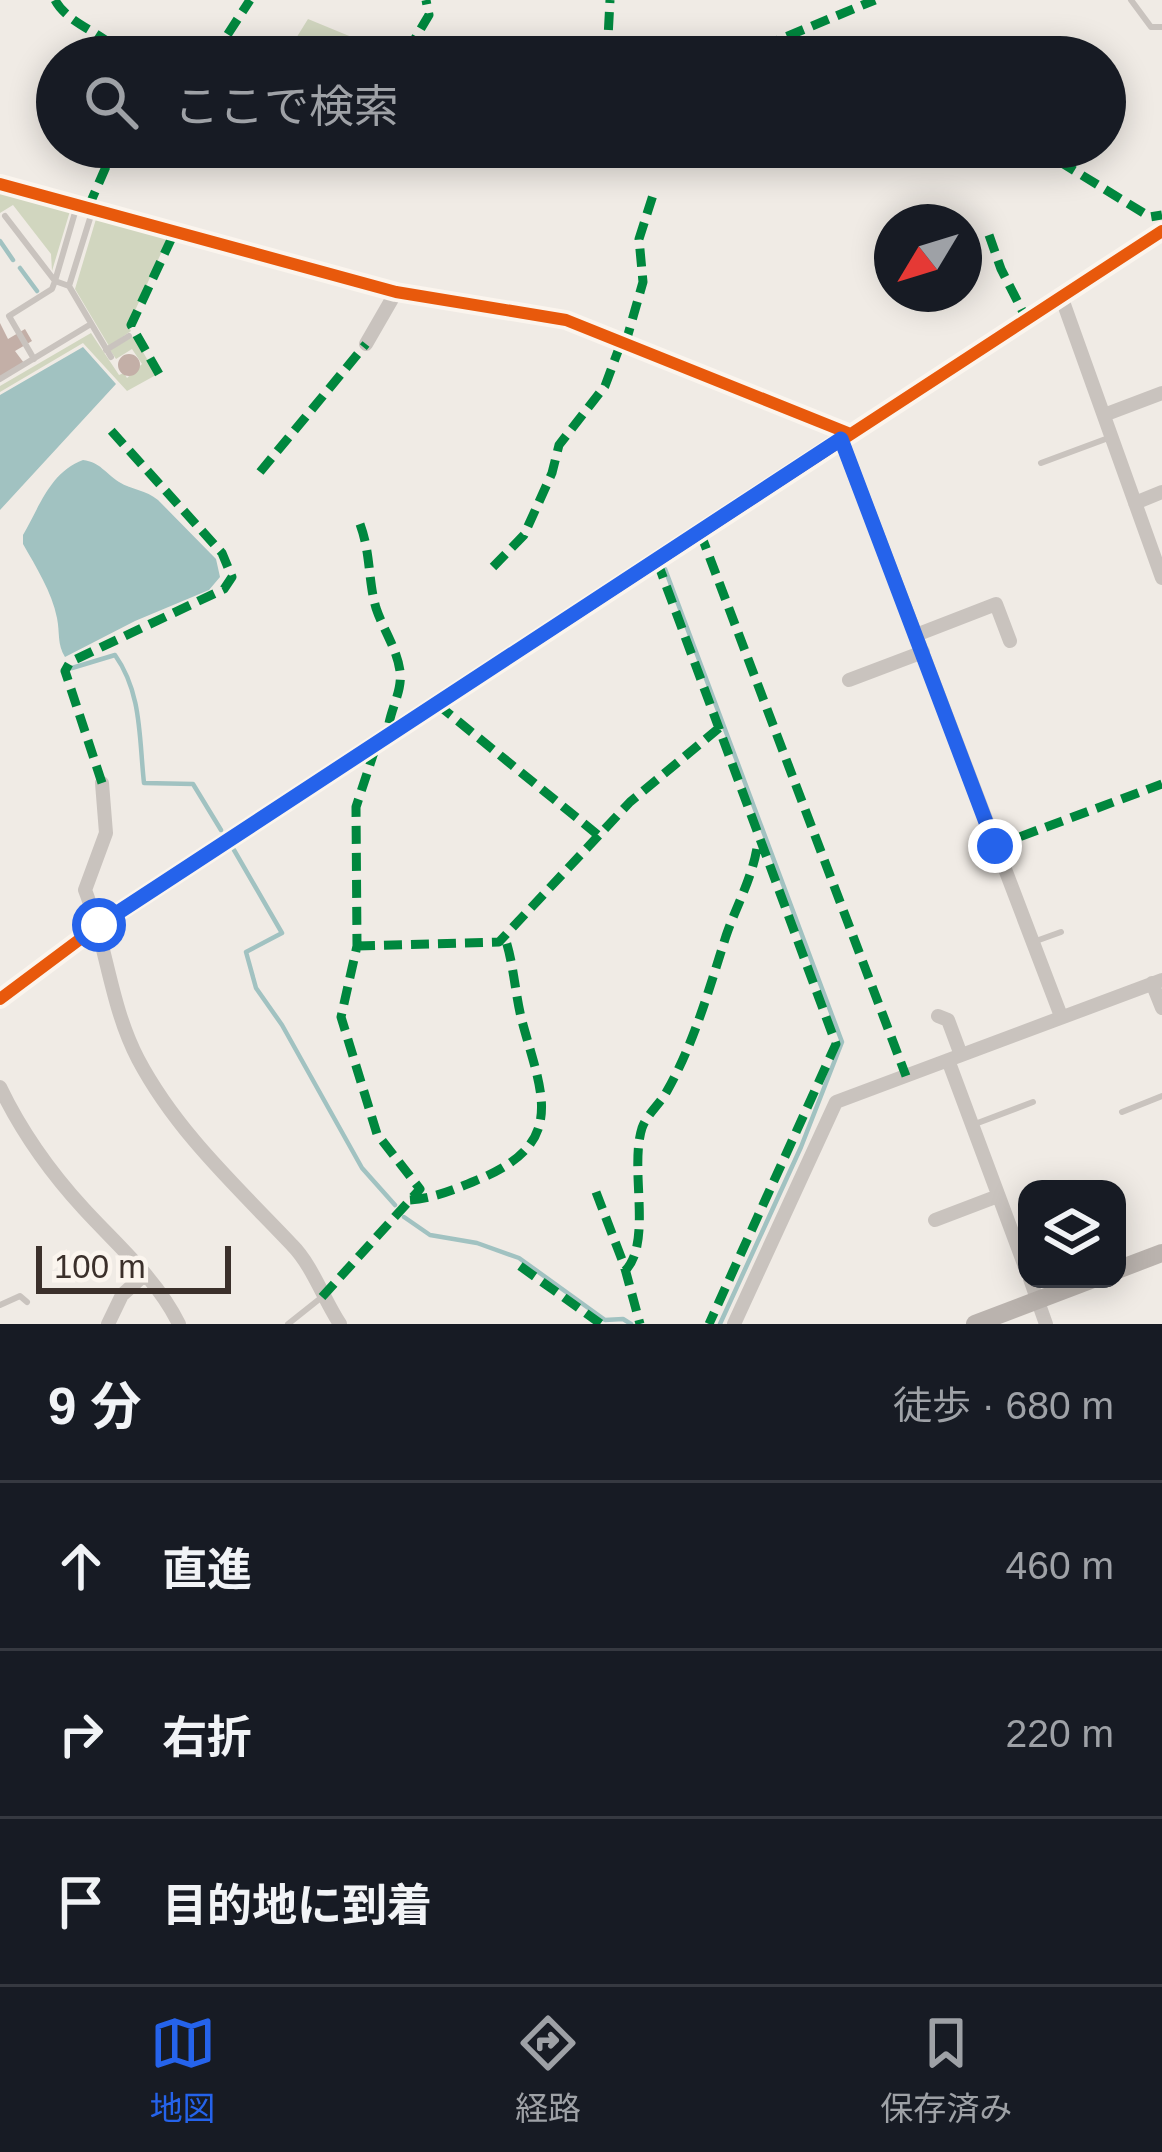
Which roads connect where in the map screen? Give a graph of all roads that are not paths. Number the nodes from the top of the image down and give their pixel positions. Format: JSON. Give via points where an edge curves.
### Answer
{"nodes":[{"id":1,"x":1130,"y":0,"type":"edge"},
{"id":2,"x":1162,"y":27,"type":"edge"},
{"id":3,"x":0,"y":184,"type":"edge"},
{"id":4,"x":85,"y":207,"type":"junction"},
{"id":5,"x":5,"y":216,"type":"dead end"},
{"id":6,"x":1162,"y":231,"type":"edge"},
{"id":7,"x":55,"y":281,"type":"junction"},
{"id":8,"x":69,"y":286,"type":"junction"},
{"id":9,"x":396,"y":292,"type":"junction"},
{"id":10,"x":1061,"y":296,"type":"junction"},
{"id":11,"x":91,"y":324,"type":"junction"},
{"id":12,"x":129,"y":335,"type":"dead end"},
{"id":13,"x":366,"y":344,"type":"dead end"},
{"id":14,"x":34,"y":359,"type":"junction"},
{"id":15,"x":0,"y":380,"type":"edge"},
{"id":16,"x":1162,"y":393,"type":"edge"},
{"id":17,"x":1104,"y":416,"type":"junction"},
{"id":18,"x":844,"y":436,"type":"junction"},
{"id":19,"x":1112,"y":436,"type":"junction"},
{"id":20,"x":1041,"y":463,"type":"dead end"},
{"id":21,"x":1162,"y":492,"type":"edge"},
{"id":22,"x":1135,"y":502,"type":"junction"},
{"id":23,"x":1162,"y":578,"type":"edge"},
{"id":24,"x":916,"y":635,"type":"junction"},
{"id":25,"x":1010,"y":641,"type":"dead end"},
{"id":26,"x":923,"y":652,"type":"junction"},
{"id":27,"x":849,"y":680,"type":"dead end"},
{"id":28,"x":102,"y":783,"type":"dead end"},
{"id":29,"x":99,"y":925,"type":"junction"},
{"id":30,"x":1061,"y":932,"type":"dead end"},
{"id":31,"x":1033,"y":942,"type":"junction"},
{"id":32,"x":1157,"y":981,"type":"edge"},
{"id":33,"x":0,"y":999,"type":"edge"},
{"id":34,"x":1162,"y":1008,"type":"edge"},
{"id":35,"x":938,"y":1016,"type":"dead end"},
{"id":36,"x":1061,"y":1016,"type":"junction"},
{"id":37,"x":954,"y":1058,"type":"junction"},
{"id":38,"x":0,"y":1087,"type":"edge"},
{"id":39,"x":1162,"y":1096,"type":"edge"},
{"id":40,"x":1033,"y":1102,"type":"dead end"},
{"id":41,"x":1122,"y":1112,"type":"dead end"},
{"id":42,"x":972,"y":1125,"type":"junction"},
{"id":43,"x":998,"y":1196,"type":"junction"},
{"id":44,"x":935,"y":1220,"type":"dead end"},
{"id":45,"x":1018,"y":1249,"type":"edge"},
{"id":46,"x":1162,"y":1252,"type":"edge"},
{"id":47,"x":1126,"y":1266,"type":"edge"},
{"id":48,"x":145,"y":1274,"type":"junction"},
{"id":49,"x":1032,"y":1288,"type":"edge"},
{"id":50,"x":1069,"y":1288,"type":"edge"},
{"id":51,"x":322,"y":1297,"type":"junction"},
{"id":52,"x":1037,"y":1300,"type":"junction"},
{"id":53,"x":27,"y":1302,"type":"dead end"},
{"id":54,"x":0,"y":1304,"type":"edge"},
{"id":55,"x":108,"y":1324,"type":"edge"},
{"id":56,"x":179,"y":1324,"type":"edge"},
{"id":57,"x":288,"y":1324,"type":"edge"},
{"id":58,"x":340,"y":1324,"type":"edge"},
{"id":59,"x":734,"y":1324,"type":"edge"},
{"id":60,"x":975,"y":1324,"type":"edge"},
{"id":61,"x":1046,"y":1324,"type":"edge"}],
"edges":[{"from":1,"to":2,"type":"lane","via":[[1151,27]]},
{"from":3,"to":4,"type":"street"},
{"from":4,"to":7,"type":"lane"},
{"from":4,"to":8,"type":"lane"},
{"from":4,"to":9,"type":"street"},
{"from":5,"to":7,"type":"lane"},
{"from":6,"to":10,"type":"street"},
{"from":7,"to":8,"type":"lane"},
{"from":7,"to":14,"type":"lane","via":[[9,316]]},
{"from":8,"to":11,"type":"lane"},
{"from":9,"to":13,"type":"street"},
{"from":9,"to":18,"type":"street","via":[[566,320]]},
{"from":10,"to":17,"type":"street"},
{"from":10,"to":18,"type":"street"},
{"from":11,"to":12,"type":"lane","via":[[108,353]]},
{"from":11,"to":14,"type":"lane"},
{"from":14,"to":15,"type":"lane"},
{"from":16,"to":17,"type":"street"},
{"from":17,"to":19,"type":"street"},
{"from":18,"to":24,"type":"street"},
{"from":18,"to":29,"type":"street"},
{"from":19,"to":20,"type":"lane"},
{"from":19,"to":22,"type":"street"},
{"from":21,"to":22,"type":"street"},
{"from":22,"to":23,"type":"street"},
{"from":24,"to":25,"type":"street","via":[[996,604]]},
{"from":24,"to":26,"type":"street"},
{"from":26,"to":27,"type":"street"},
{"from":26,"to":31,"type":"street"},
{"from":28,"to":29,"type":"street","via":[[106,833],[85,890]]},
{"from":29,"to":33,"type":"street"},
{"from":29,"to":51,"type":"street","via":[[116,1008],[139,1060],[195,1143],[295,1247]]},
{"from":30,"to":31,"type":"lane"},
{"from":31,"to":36,"type":"street"},
{"from":32,"to":34,"type":"street"},
{"from":32,"to":36,"type":"street"},
{"from":35,"to":37,"type":"street","via":[[948,1020]]},
{"from":36,"to":37,"type":"street"},
{"from":37,"to":42,"type":"street"},
{"from":37,"to":59,"type":"street","via":[[836,1102]]},
{"from":38,"to":48,"type":"street","via":[[23,1135]]},
{"from":39,"to":41,"type":"lane"},
{"from":40,"to":42,"type":"lane"},
{"from":42,"to":43,"type":"street"},
{"from":43,"to":44,"type":"street"},
{"from":43,"to":45,"type":"street"},
{"from":46,"to":47,"type":"main road"},
{"from":48,"to":55,"type":"street"},
{"from":48,"to":56,"type":"street"},
{"from":49,"to":52,"type":"street"},
{"from":50,"to":52,"type":"main road"},
{"from":51,"to":57,"type":"lane"},
{"from":51,"to":58,"type":"street"},
{"from":52,"to":60,"type":"main road"},
{"from":52,"to":61,"type":"street"},
{"from":53,"to":54,"type":"lane"}]}
